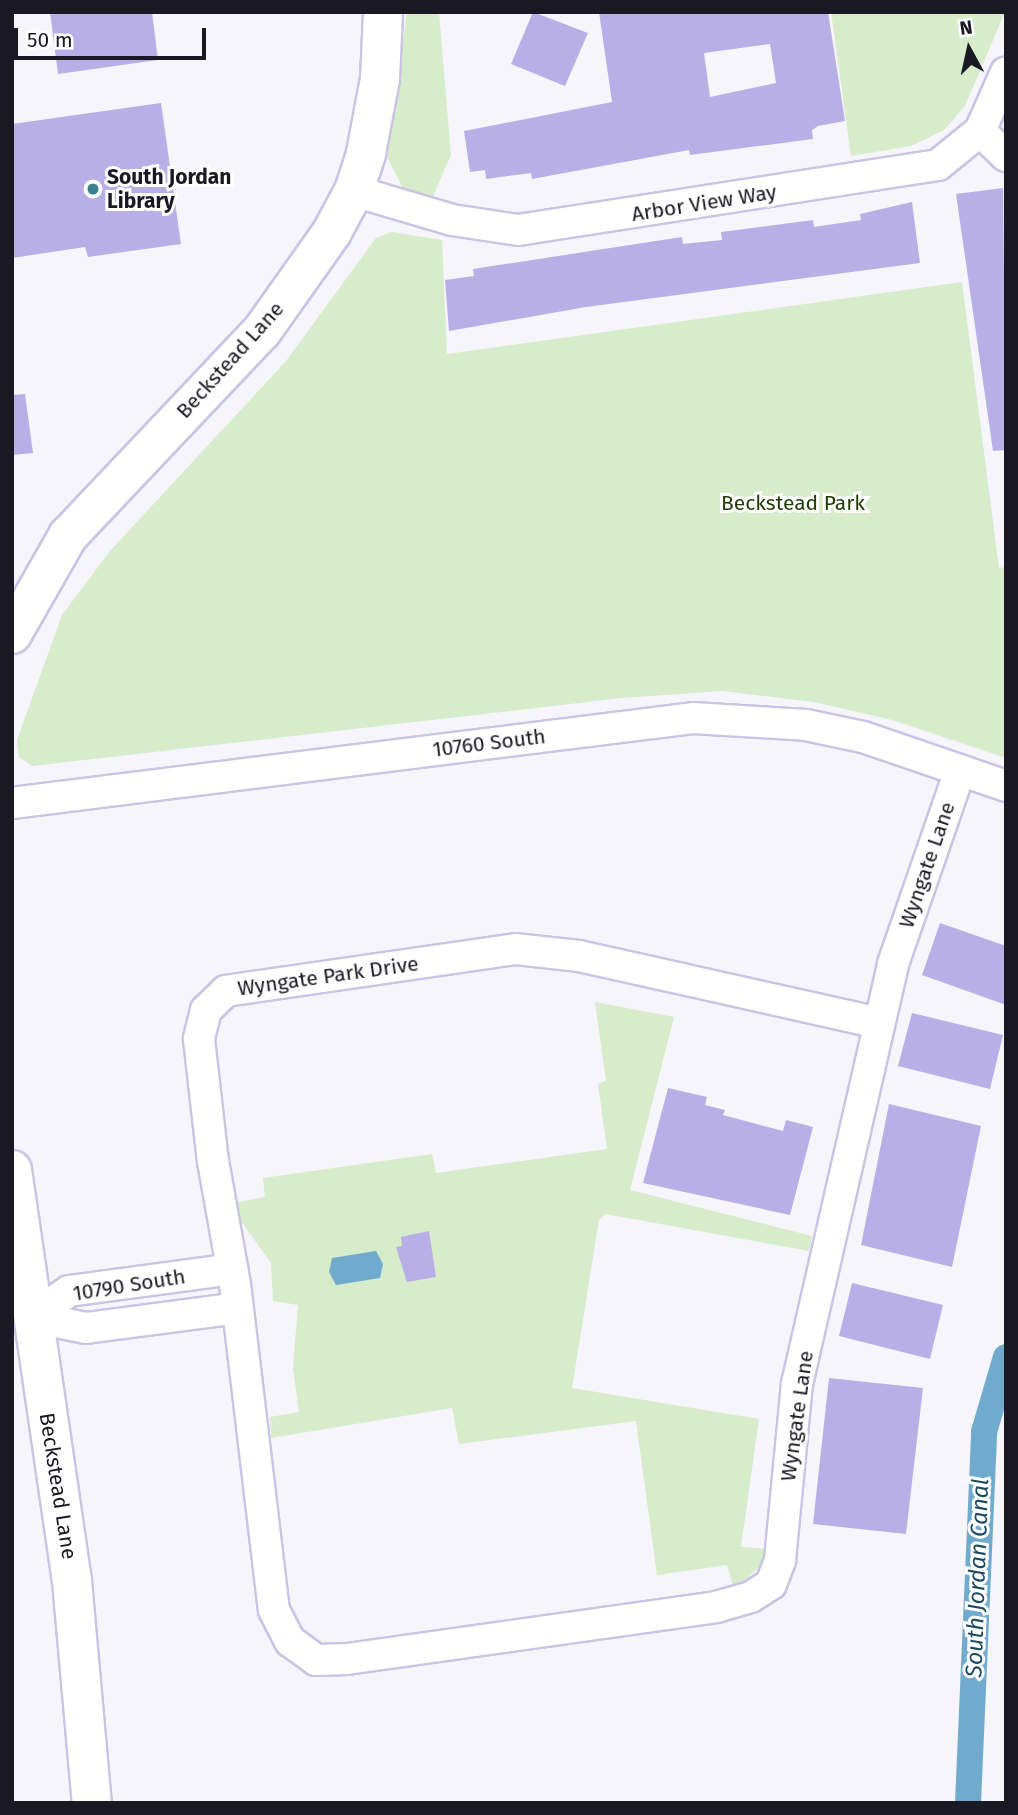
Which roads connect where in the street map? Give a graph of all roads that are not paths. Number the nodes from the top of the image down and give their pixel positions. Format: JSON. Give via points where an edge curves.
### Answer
{"nodes":[{"id":1,"x":383,"y":12,"type":"edge"},
{"id":2,"x":1006,"y":72,"type":"edge"},
{"id":3,"x":980,"y":131,"type":"junction"},
{"id":4,"x":1006,"y":156,"type":"edge"},
{"id":5,"x":354,"y":191,"type":"junction"},
{"id":6,"x":12,"y":634,"type":"edge"},
{"id":7,"x":960,"y":770,"type":"junction"},
{"id":8,"x":1006,"y":786,"type":"edge"},
{"id":9,"x":12,"y":803,"type":"edge"},
{"id":10,"x":879,"y":1023,"type":"junction"},
{"id":11,"x":12,"y":1170,"type":"edge"},
{"id":12,"x":233,"y":1269,"type":"junction"},
{"id":13,"x":238,"y":1308,"type":"junction"},
{"id":14,"x":22,"y":1318,"type":"edge"},
{"id":15,"x":290,"y":1641,"type":"joint"},
{"id":16,"x":92,"y":1803,"type":"edge"}],
"edges":[{"from":1,"to":5,"type":"street","name":"Beckstead Lane","via":[[380,79]]},
{"from":2,"to":3,"type":"street","name":"Arbor View Way"},
{"from":3,"to":4,"type":"street"},
{"from":3,"to":5,"type":"street","name":"Arbor View Way","via":[[938,166],[517,230],[452,220]]},
{"from":5,"to":6,"type":"street","name":"Beckstead Lane","via":[[262,331],[68,536]]},
{"from":7,"to":8,"type":"street","name":"10760 South"},
{"from":7,"to":9,"type":"street","name":"10760 South","via":[[863,737],[806,725],[693,718]]},
{"from":7,"to":10,"type":"street","name":"Wyngate Lane","via":[[893,964]]},
{"from":10,"to":12,"type":"street","name":"Wyngate Park Drive","via":[[579,956],[516,949],[226,991],[206,1010],[199,1039]]},
{"from":10,"to":15,"type":"street","name":"Wyngate Lane","via":[[797,1384],[780,1560],[771,1584],[751,1597],[716,1607],[347,1659],[316,1660]]},
{"from":11,"to":14,"type":"street","name":"Beckstead Lane"},
{"from":12,"to":13,"type":"street","name":"Wyngate Park Drive"},
{"from":12,"to":14,"type":"street","name":"10790 South","via":[[69,1291]]},
{"from":13,"to":14,"type":"street","name":"10790 South","via":[[86,1328]]},
{"from":13,"to":15,"type":"street","name":"Wyngate Park Drive","via":[[274,1610]]},
{"from":14,"to":16,"type":"street","name":"Beckstead Lane","via":[[74,1594]]}]}
